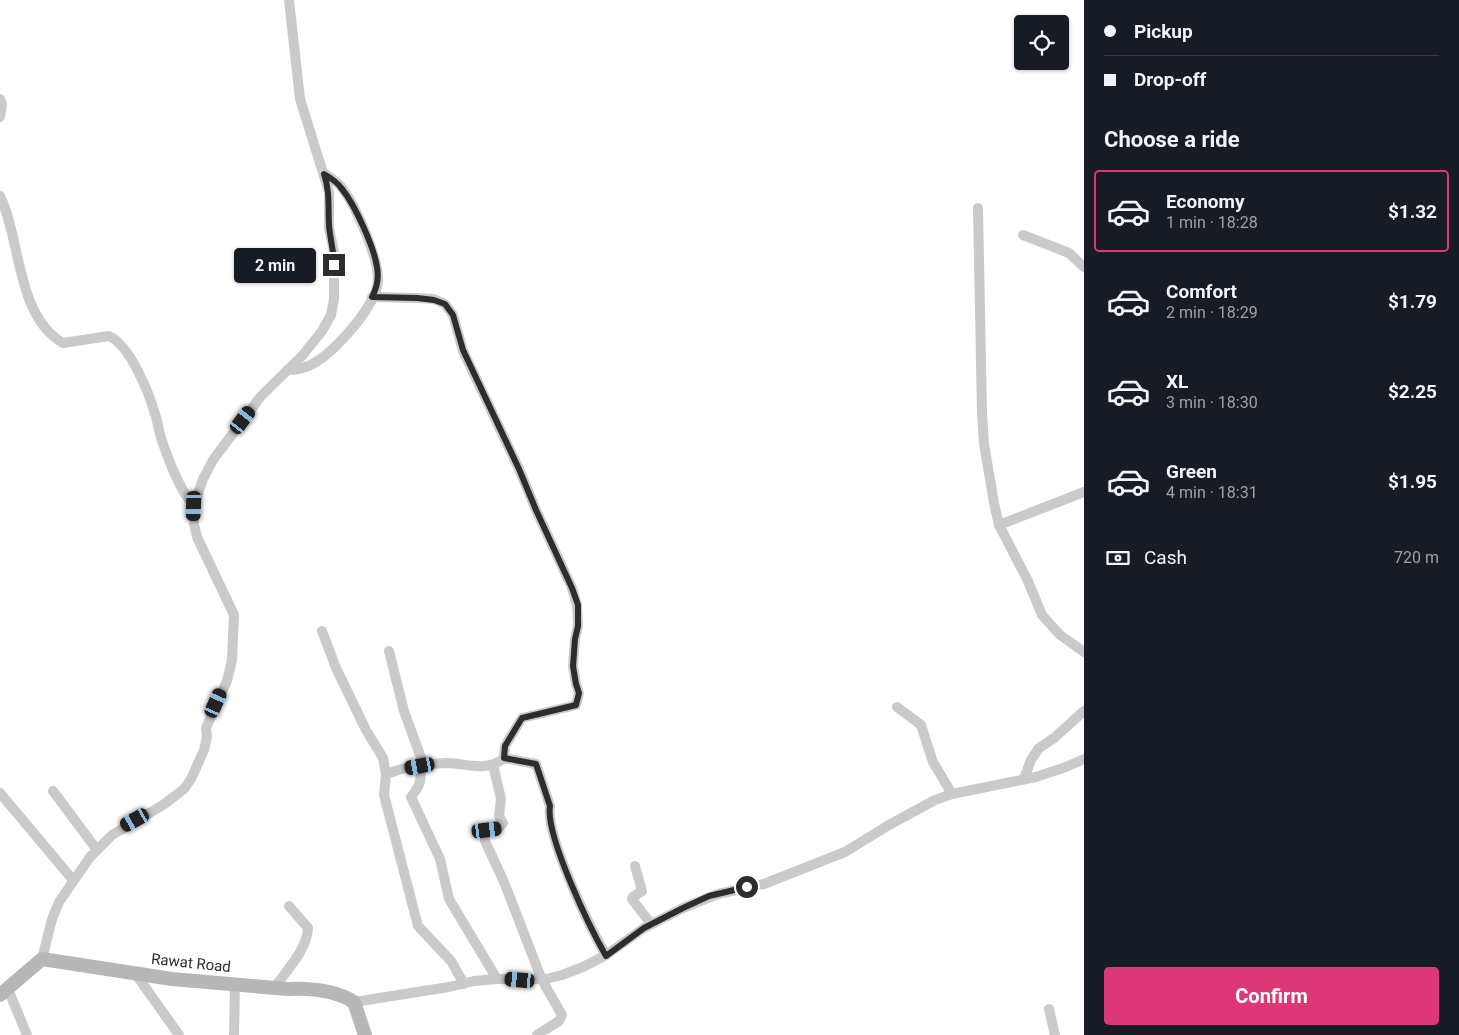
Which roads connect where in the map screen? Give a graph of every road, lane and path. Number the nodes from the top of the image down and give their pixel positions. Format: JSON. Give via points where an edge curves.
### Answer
{"nodes":[{"id":1,"x":289,"y":0,"type":"edge"},
{"id":2,"x":0,"y":99,"type":"edge"},
{"id":3,"x":0,"y":117,"type":"edge"},
{"id":4,"x":324,"y":174,"type":"junction"},
{"id":5,"x":0,"y":196,"type":"edge"},
{"id":6,"x":978,"y":208,"type":"dead end"},
{"id":7,"x":1023,"y":235,"type":"dead end"},
{"id":8,"x":1084,"y":267,"type":"edge"},
{"id":9,"x":372,"y":297,"type":"junction"},
{"id":10,"x":287,"y":370,"type":"junction"},
{"id":11,"x":1084,"y":492,"type":"edge"},
{"id":12,"x":194,"y":506,"type":"junction"},
{"id":13,"x":999,"y":524,"type":"junction"},
{"id":14,"x":322,"y":631,"type":"dead end"},
{"id":15,"x":389,"y":650,"type":"dead end"},
{"id":16,"x":1084,"y":652,"type":"edge"},
{"id":17,"x":897,"y":707,"type":"dead end"},
{"id":18,"x":1084,"y":711,"type":"edge"},
{"id":19,"x":504,"y":758,"type":"junction"},
{"id":20,"x":1084,"y":759,"type":"edge"},
{"id":21,"x":493,"y":765,"type":"junction"},
{"id":22,"x":422,"y":766,"type":"junction"},
{"id":23,"x":386,"y":774,"type":"junction"},
{"id":24,"x":1024,"y":780,"type":"junction"},
{"id":25,"x":53,"y":791,"type":"dead end"},
{"id":26,"x":0,"y":793,"type":"edge"},
{"id":27,"x":952,"y":794,"type":"junction"},
{"id":28,"x":97,"y":850,"type":"junction"},
{"id":29,"x":635,"y":866,"type":"dead end"},
{"id":30,"x":73,"y":880,"type":"junction"},
{"id":31,"x":288,"y":906,"type":"dead end"},
{"id":32,"x":651,"y":924,"type":"junction"},
{"id":33,"x":606,"y":956,"type":"junction"},
{"id":34,"x":42,"y":960,"type":"junction"},
{"id":35,"x":135,"y":973,"type":"junction"},
{"id":36,"x":497,"y":979,"type":"junction"},
{"id":37,"x":542,"y":980,"type":"junction"},
{"id":38,"x":235,"y":984,"type":"junction"},
{"id":39,"x":464,"y":984,"type":"junction"},
{"id":40,"x":274,"y":988,"type":"junction"},
{"id":41,"x":4,"y":992,"type":"edge"},
{"id":42,"x":354,"y":1002,"type":"junction"},
{"id":43,"x":1049,"y":1009,"type":"dead end"},
{"id":44,"x":27,"y":1035,"type":"edge"},
{"id":45,"x":179,"y":1035,"type":"edge"},
{"id":46,"x":234,"y":1035,"type":"edge"},
{"id":47,"x":365,"y":1035,"type":"edge"},
{"id":48,"x":537,"y":1035,"type":"edge"},
{"id":49,"x":1055,"y":1035,"type":"edge"}],
"edges":[{"from":1,"to":4,"type":"street","via":[[300,99]]},
{"from":2,"to":3,"type":"street"},
{"from":4,"to":9,"type":"street","via":[[342,188],[372,250],[378,267],[378,280]]},
{"from":4,"to":10,"type":"street","via":[[329,192],[334,252],[331,315],[312,345]]},
{"from":5,"to":12,"type":"street","via":[[7,212],[26,292],[36,314],[51,334],[63,343],[109,336],[122,345],[150,401],[176,476]]},
{"from":6,"to":13,"type":"street","via":[[984,444]]},
{"from":7,"to":8,"type":"street","via":[[1069,253]]},
{"from":9,"to":10,"type":"street","via":[[336,346],[316,362]]},
{"from":9,"to":19,"type":"street","via":[[434,300],[445,304],[453,315],[463,350],[578,605],[573,666],[579,693],[576,705],[522,718],[505,746]]},
{"from":10,"to":12,"type":"street","via":[[260,396],[213,460],[202,479]]},
{"from":11,"to":13,"type":"street"},
{"from":12,"to":28,"type":"street","via":[[197,537],[234,615],[232,660],[206,728],[204,750],[184,789],[112,835]]},
{"from":13,"to":16,"type":"street","via":[[1042,615],[1060,635]]},
{"from":14,"to":23,"type":"street","via":[[340,677],[383,758]]},
{"from":15,"to":22,"type":"street"},
{"from":17,"to":27,"type":"street","via":[[921,725],[933,762]]},
{"from":18,"to":24,"type":"street","via":[[1039,748]]},
{"from":19,"to":21,"type":"street"},
{"from":19,"to":33,"type":"street","via":[[536,764],[550,806],[554,838],[590,927]]},
{"from":20,"to":24,"type":"street"},
{"from":21,"to":22,"type":"street","via":[[478,767],[447,763]]},
{"from":21,"to":37,"type":"street","via":[[501,799],[499,816],[503,823],[484,834]]},
{"from":22,"to":23,"type":"street"},
{"from":22,"to":36,"type":"street","via":[[419,786],[411,796],[440,859],[449,899]]},
{"from":23,"to":39,"type":"street","via":[[384,795],[418,926],[451,961]]},
{"from":24,"to":27,"type":"street"},
{"from":25,"to":28,"type":"street"},
{"from":26,"to":30,"type":"street"},
{"from":27,"to":32,"type":"street","via":[[935,800],[845,852],[764,884],[709,896]]},
{"from":28,"to":30,"type":"street"},
{"from":29,"to":32,"type":"street","via":[[642,891],[632,899]]},
{"from":30,"to":34,"type":"street","via":[[52,919]]},
{"from":31,"to":40,"type":"street","via":[[308,928],[307,935]]},
{"from":32,"to":33,"type":"street"},
{"from":33,"to":37,"type":"street","via":[[562,976]]},
{"from":34,"to":35,"type":"main road","name":"Rawat Road"},
{"from":34,"to":41,"type":"main road"},
{"from":35,"to":38,"type":"main road","name":"Rawat Road"},
{"from":35,"to":45,"type":"street"},
{"from":36,"to":37,"type":"street"},
{"from":36,"to":39,"type":"street"},
{"from":37,"to":48,"type":"street","via":[[562,1017]]},
{"from":38,"to":40,"type":"main road","name":"Rawat Road"},
{"from":38,"to":46,"type":"street"},
{"from":39,"to":42,"type":"street"},
{"from":40,"to":42,"type":"main road","name":"Rawat Road","via":[[322,991]]},
{"from":41,"to":44,"type":"street"},
{"from":42,"to":47,"type":"main road"},
{"from":43,"to":49,"type":"street"}]}
